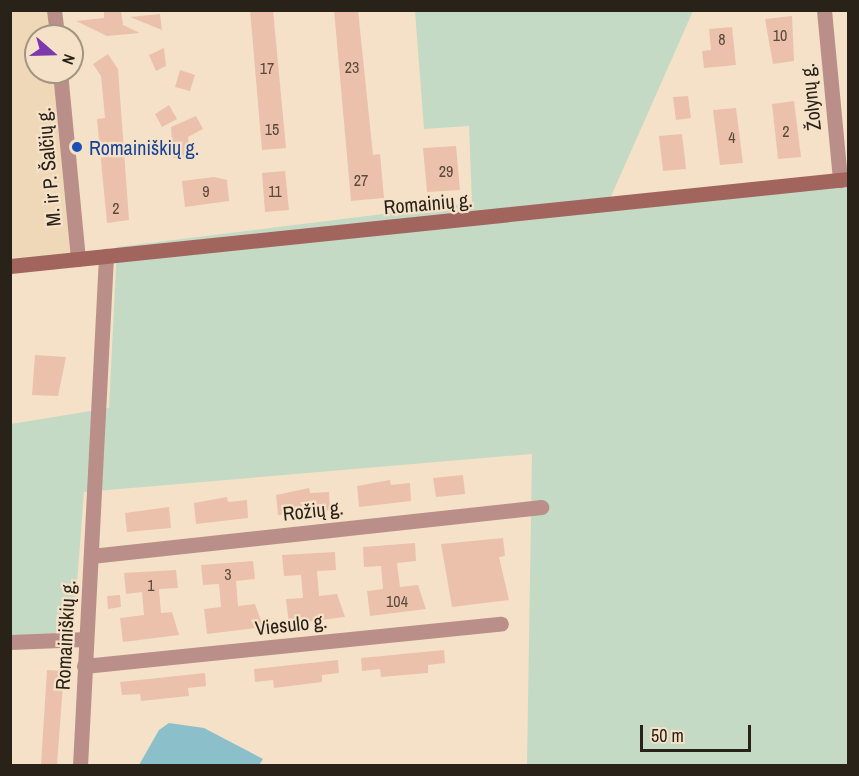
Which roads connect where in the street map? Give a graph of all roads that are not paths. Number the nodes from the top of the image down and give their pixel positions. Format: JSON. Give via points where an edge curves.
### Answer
{"nodes":[{"id":1,"x":824,"y":10,"type":"edge"},
{"id":2,"x":61,"y":84,"type":"edge"},
{"id":3,"x":844,"y":179,"type":"edge"},
{"id":4,"x":106,"y":256,"type":"junction"},
{"id":5,"x":78,"y":259,"type":"junction"},
{"id":6,"x":10,"y":266,"type":"edge"},
{"id":7,"x":541,"y":507,"type":"dead end"},
{"id":8,"x":91,"y":556,"type":"junction"},
{"id":9,"x":501,"y":624,"type":"dead end"},
{"id":10,"x":86,"y":639,"type":"junction"},
{"id":11,"x":10,"y":642,"type":"edge"},
{"id":12,"x":84,"y":666,"type":"junction"},
{"id":13,"x":80,"y":765,"type":"edge"}],
"edges":[{"from":1,"to":3,"type":"street","name":"Žolynų g."},
{"from":2,"to":5,"type":"street","name":"M. ir P. Šalčių g."},
{"from":3,"to":4,"type":"main road","name":"Romainių g."},
{"from":4,"to":5,"type":"main road","name":"Romainių g."},
{"from":4,"to":8,"type":"street","name":"Romainiškių g."},
{"from":5,"to":6,"type":"main road","name":"Romainių g."},
{"from":7,"to":8,"type":"street","name":"Rožių g."},
{"from":8,"to":10,"type":"street","name":"Romainiškių g."},
{"from":9,"to":12,"type":"street","name":"Viesulo g."},
{"from":10,"to":11,"type":"street"},
{"from":10,"to":12,"type":"street","name":"Romainiškių g."},
{"from":12,"to":13,"type":"street","name":"Romainiškių g."}]}
